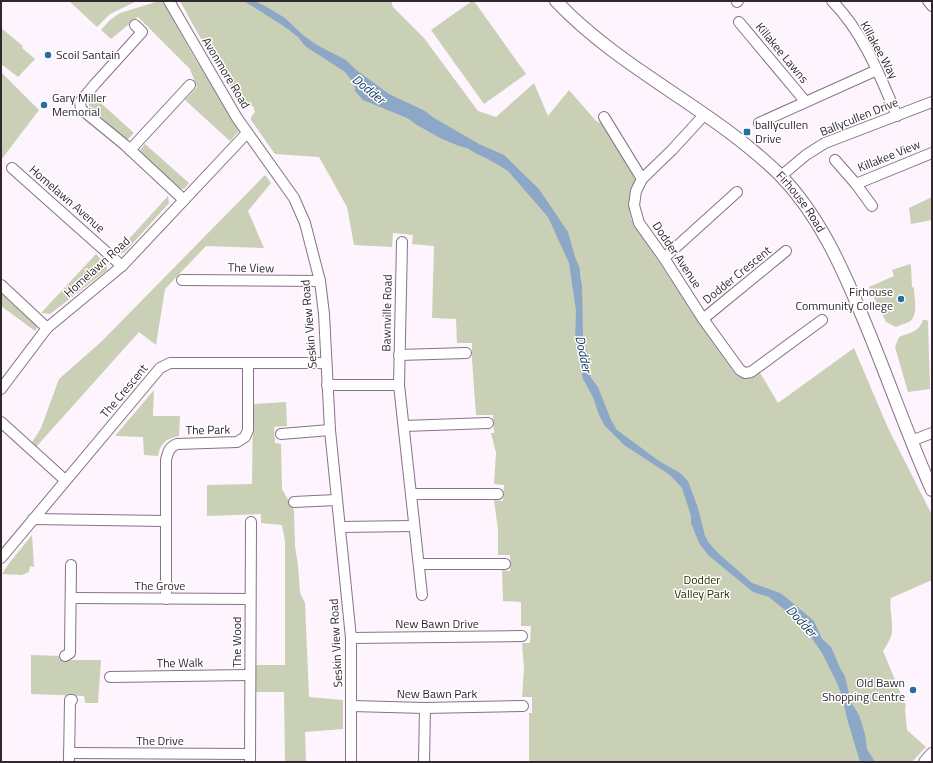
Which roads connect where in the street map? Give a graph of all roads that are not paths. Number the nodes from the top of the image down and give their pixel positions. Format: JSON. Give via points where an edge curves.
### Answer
{"nodes":[{"id":1,"x":169,"y":1,"type":"edge"},
{"id":2,"x":556,"y":1,"type":"edge"},
{"id":3,"x":832,"y":1,"type":"edge"},
{"id":4,"x":928,"y":1,"type":"edge"},
{"id":5,"x":932,"y":6,"type":"edge"},
{"id":6,"x":739,"y":22,"type":"dead end"},
{"id":7,"x":135,"y":25,"type":"dead end"},
{"id":8,"x":877,"y":70,"type":"junction"},
{"id":9,"x":190,"y":85,"type":"dead end"},
{"id":10,"x":805,"y":101,"type":"junction"},
{"id":11,"x":932,"y":102,"type":"edge"},
{"id":12,"x":704,"y":114,"type":"junction"},
{"id":13,"x":897,"y":116,"type":"junction"},
{"id":14,"x":604,"y":117,"type":"dead end"},
{"id":15,"x":759,"y":123,"type":"dead end"},
{"id":16,"x":248,"y":133,"type":"junction"},
{"id":17,"x":130,"y":150,"type":"junction"},
{"id":18,"x":932,"y":153,"type":"edge"},
{"id":19,"x":265,"y":156,"type":"joint"},
{"id":20,"x":836,"y":160,"type":"dead end"},
{"id":21,"x":12,"y":168,"type":"dead end"},
{"id":22,"x":781,"y":176,"type":"junction"},
{"id":23,"x":642,"y":179,"type":"junction"},
{"id":24,"x":856,"y":184,"type":"junction"},
{"id":25,"x":737,"y":192,"type":"dead end"},
{"id":26,"x":184,"y":200,"type":"junction"},
{"id":27,"x":872,"y":206,"type":"dead end"},
{"id":28,"x":402,"y":242,"type":"dead end"},
{"id":29,"x":786,"y":251,"type":"dead end"},
{"id":30,"x":664,"y":258,"type":"junction"},
{"id":31,"x":122,"y":266,"type":"junction"},
{"id":32,"x":182,"y":280,"type":"dead end"},
{"id":33,"x":320,"y":281,"type":"junction"},
{"id":34,"x":1,"y":285,"type":"edge"},
{"id":35,"x":703,"y":318,"type":"junction"},
{"id":36,"x":822,"y":320,"type":"dead end"},
{"id":37,"x":47,"y":328,"type":"junction"},
{"id":38,"x":466,"y":353,"type":"dead end"},
{"id":39,"x":399,"y":355,"type":"junction"},
{"id":40,"x":248,"y":362,"type":"junction"},
{"id":41,"x":326,"y":363,"type":"junction"},
{"id":42,"x":327,"y":385,"type":"junction"},
{"id":43,"x":399,"y":385,"type":"junction"},
{"id":44,"x":1,"y":389,"type":"edge"},
{"id":45,"x":1,"y":422,"type":"edge"},
{"id":46,"x":488,"y":423,"type":"dead end"},
{"id":47,"x":404,"y":426,"type":"junction"},
{"id":48,"x":330,"y":430,"type":"junction"},
{"id":49,"x":932,"y":433,"type":"edge"},
{"id":50,"x":281,"y":434,"type":"dead end"},
{"id":51,"x":911,"y":441,"type":"junction"},
{"id":52,"x":66,"y":480,"type":"junction"},
{"id":53,"x":932,"y":490,"type":"edge"},
{"id":54,"x":411,"y":494,"type":"junction"},
{"id":55,"x":498,"y":494,"type":"dead end"},
{"id":56,"x":336,"y":500,"type":"junction"},
{"id":57,"x":294,"y":502,"type":"dead end"},
{"id":58,"x":34,"y":519,"type":"junction"},
{"id":59,"x":165,"y":521,"type":"junction"},
{"id":60,"x":251,"y":522,"type":"dead end"},
{"id":61,"x":414,"y":526,"type":"junction"},
{"id":62,"x":340,"y":528,"type":"junction"},
{"id":63,"x":1,"y":558,"type":"edge"},
{"id":64,"x":419,"y":564,"type":"junction"},
{"id":65,"x":504,"y":564,"type":"dead end"},
{"id":66,"x":71,"y":565,"type":"dead end"},
{"id":67,"x":422,"y":595,"type":"dead end"},
{"id":68,"x":71,"y":598,"type":"junction"},
{"id":69,"x":166,"y":599,"type":"junction"},
{"id":70,"x":250,"y":599,"type":"junction"},
{"id":71,"x":522,"y":636,"type":"dead end"},
{"id":72,"x":351,"y":638,"type":"junction"},
{"id":73,"x":65,"y":656,"type":"dead end"},
{"id":74,"x":250,"y":675,"type":"junction"},
{"id":75,"x":110,"y":677,"type":"dead end"},
{"id":76,"x":72,"y":700,"type":"dead end"},
{"id":77,"x":352,"y":706,"type":"junction"},
{"id":78,"x":523,"y":706,"type":"dead end"},
{"id":79,"x":424,"y":708,"type":"junction"},
{"id":80,"x":932,"y":754,"type":"edge"},
{"id":81,"x":69,"y":758,"type":"edge"},
{"id":82,"x":250,"y":758,"type":"edge"},
{"id":83,"x":351,"y":762,"type":"edge"},
{"id":84,"x":424,"y":762,"type":"edge"},
{"id":85,"x":925,"y":762,"type":"edge"}],
"edges":[{"from":1,"to":16,"type":"street","name":"Avonmore Road"},
{"from":2,"to":12,"type":"main road","name":"Firhouse Road","via":[[604,46]]},
{"from":3,"to":8,"type":"street","name":"Killakee Way","via":[[858,35]]},
{"from":4,"to":5,"type":"street"},
{"from":6,"to":10,"type":"street","name":"Killakee Lawns"},
{"from":7,"to":17,"type":"street","via":[[142,32],[80,104],[81,108]]},
{"from":8,"to":10,"type":"street","name":"Killakee Lawns"},
{"from":8,"to":13,"type":"street","name":"Killakee Way"},
{"from":9,"to":17,"type":"street"},
{"from":10,"to":15,"type":"street","name":"Killakee Lawns"},
{"from":11,"to":13,"type":"street","name":"Ballycullen Drive"},
{"from":12,"to":22,"type":"main road","name":"Firhouse Road","via":[[744,143]]},
{"from":12,"to":23,"type":"street","name":"Dodder Avenue"},
{"from":13,"to":22,"type":"street","name":"Ballycullen Drive","via":[[825,143]]},
{"from":14,"to":23,"type":"street"},
{"from":16,"to":19,"type":"street","name":"Avonmore Road"},
{"from":16,"to":26,"type":"street","name":"Homelawn Road"},
{"from":17,"to":26,"type":"street"},
{"from":18,"to":24,"type":"street","name":"Killakee View"},
{"from":19,"to":33,"type":"street","name":"Seskin View Road","via":[[294,198]]},
{"from":20,"to":24,"type":"street","name":"Killakee View"},
{"from":21,"to":31,"type":"street","name":"Homelawn Avenue"},
{"from":22,"to":51,"type":"main road","name":"Firhouse Road","via":[[824,233],[852,291]]},
{"from":23,"to":30,"type":"street","name":"Dodder Avenue","via":[[636,191],[634,205],[639,223]]},
{"from":24,"to":27,"type":"street","name":"Killakee View"},
{"from":25,"to":30,"type":"street"},
{"from":26,"to":31,"type":"street","name":"Homelawn Road"},
{"from":28,"to":39,"type":"street","name":"Bawnville Road"},
{"from":29,"to":35,"type":"street","name":"Dodder Crescent"},
{"from":30,"to":35,"type":"street","name":"Dodder Avenue"},
{"from":31,"to":37,"type":"street","name":"Homelawn Road"},
{"from":32,"to":33,"type":"street","name":"The View"},
{"from":33,"to":41,"type":"street","name":"Seskin View Road"},
{"from":34,"to":37,"type":"street"},
{"from":35,"to":36,"type":"street","name":"Dodder Avenue","via":[[740,370],[745,373],[751,372]]},
{"from":37,"to":44,"type":"street","name":"Homelawn Road"},
{"from":38,"to":39,"type":"street"},
{"from":39,"to":43,"type":"street","name":"Bawnville Road"},
{"from":40,"to":41,"type":"street","name":"The Crescent"},
{"from":40,"to":52,"type":"street","name":"The Crescent","via":[[170,363],[160,368]]},
{"from":40,"to":59,"type":"street","name":"The Park","via":[[248,430],[245,437],[237,442],[184,442],[171,446],[166,460]]},
{"from":41,"to":42,"type":"street","name":"Seskin View Road"},
{"from":42,"to":43,"type":"street"},
{"from":42,"to":48,"type":"street","name":"Seskin View Road"},
{"from":43,"to":47,"type":"street","name":"Bawnville Road"},
{"from":45,"to":52,"type":"street"},
{"from":46,"to":47,"type":"street"},
{"from":47,"to":54,"type":"street","name":"Bawnville Road"},
{"from":48,"to":50,"type":"street"},
{"from":48,"to":56,"type":"street","name":"Seskin View Road"},
{"from":49,"to":51,"type":"street"},
{"from":51,"to":53,"type":"main road","name":"Firhouse Road"},
{"from":52,"to":58,"type":"street","name":"The Crescent"},
{"from":54,"to":55,"type":"street"},
{"from":54,"to":61,"type":"street","name":"Bawnville Road"},
{"from":56,"to":57,"type":"street"},
{"from":56,"to":62,"type":"street","name":"Seskin View Road"},
{"from":58,"to":59,"type":"street"},
{"from":58,"to":63,"type":"street","name":"The Crescent"},
{"from":59,"to":69,"type":"street","name":"The Park"},
{"from":60,"to":70,"type":"street","name":"The Wood"},
{"from":61,"to":62,"type":"street"},
{"from":61,"to":64,"type":"street","name":"Bawnville Road"},
{"from":62,"to":72,"type":"street","name":"Seskin View Road"},
{"from":64,"to":65,"type":"street"},
{"from":64,"to":67,"type":"street","name":"Bawnville Road"},
{"from":66,"to":68,"type":"street"},
{"from":68,"to":69,"type":"street","name":"The Grove"},
{"from":68,"to":73,"type":"street","via":[[70,653]]},
{"from":69,"to":70,"type":"street","name":"The Grove"},
{"from":70,"to":74,"type":"street","name":"The Wood"},
{"from":71,"to":72,"type":"street","name":"New Bawn Drive"},
{"from":72,"to":77,"type":"street","name":"Seskin View Road"},
{"from":74,"to":75,"type":"street","name":"The Walk"},
{"from":74,"to":82,"type":"street","name":"The Wood"},
{"from":76,"to":81,"type":"street","name":"The Drive"},
{"from":77,"to":79,"type":"street","name":"New Bawn Park"},
{"from":77,"to":83,"type":"street","name":"Seskin View Road"},
{"from":78,"to":79,"type":"street","name":"New Bawn Park"},
{"from":79,"to":84,"type":"street"},
{"from":80,"to":85,"type":"main road"},
{"from":81,"to":82,"type":"street","name":"The Drive"}]}
